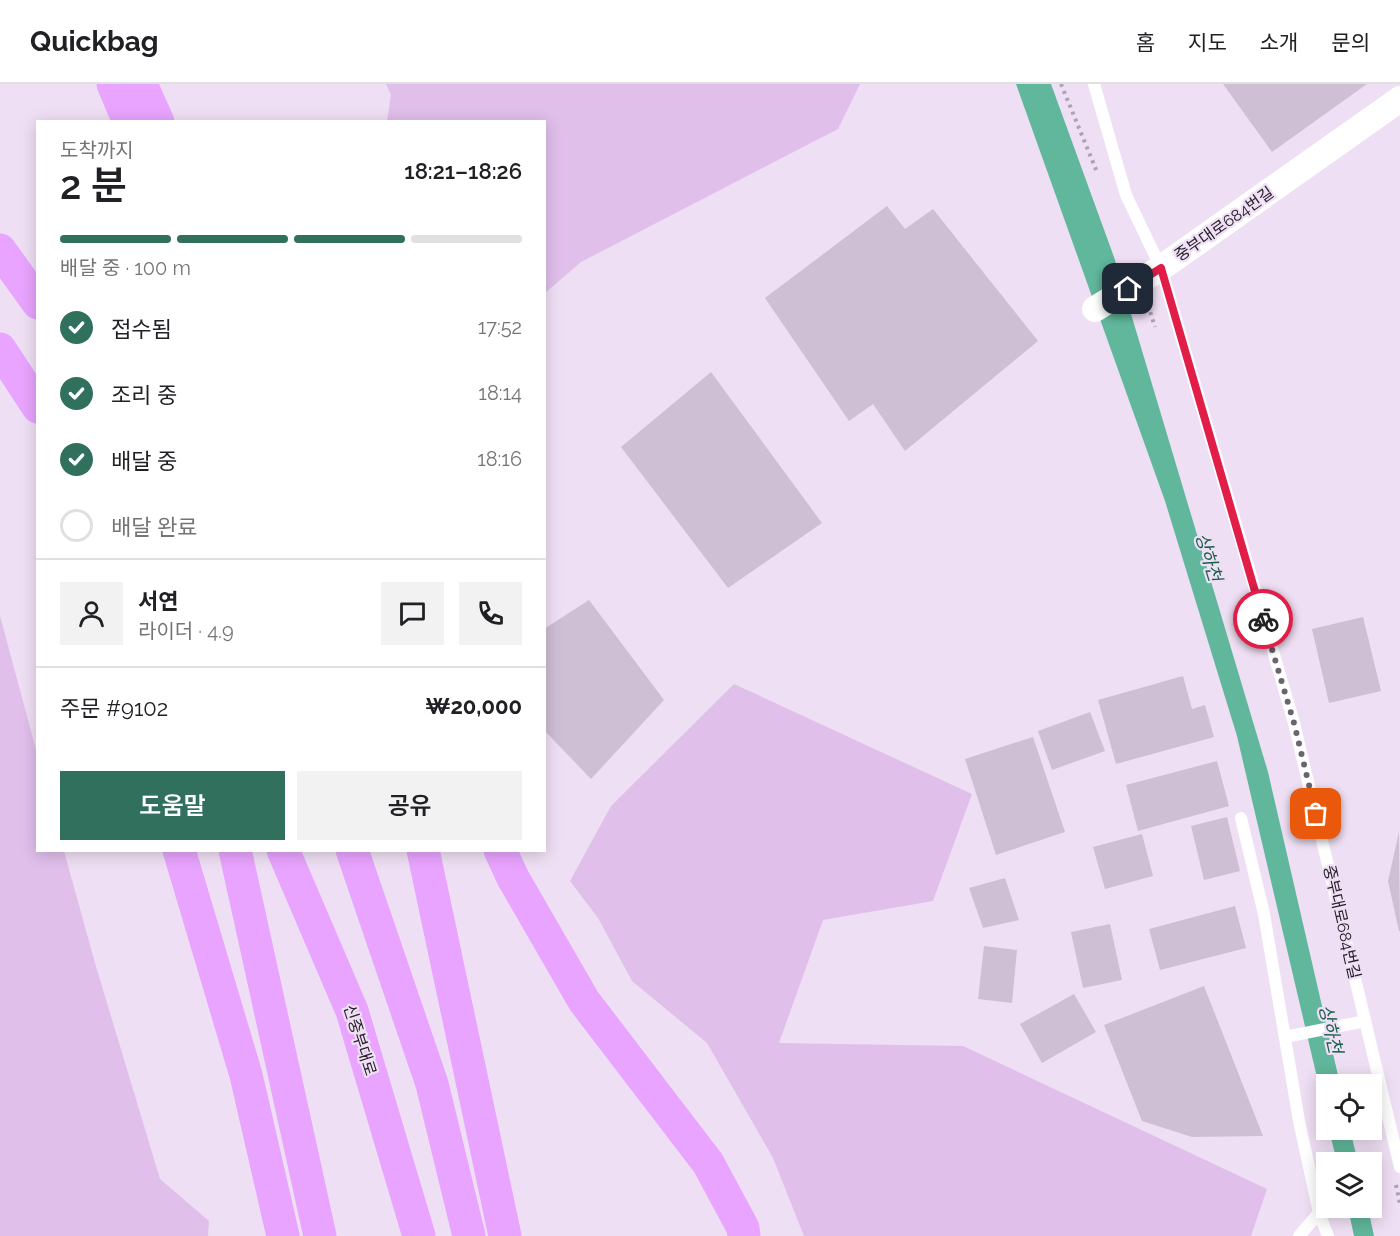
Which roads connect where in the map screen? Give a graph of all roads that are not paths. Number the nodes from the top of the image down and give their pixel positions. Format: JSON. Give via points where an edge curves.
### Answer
{"nodes":[{"id":1,"x":113,"y":84,"type":"edge"},
{"id":2,"x":141,"y":84,"type":"edge"},
{"id":3,"x":1094,"y":84,"type":"edge"},
{"id":4,"x":1400,"y":99,"type":"edge"},
{"id":5,"x":128,"y":120,"type":"edge"},
{"id":6,"x":157,"y":120,"type":"edge"},
{"id":7,"x":0,"y":250,"type":"edge"},
{"id":8,"x":1161,"y":268,"type":"junction"},
{"id":9,"x":36,"y":300,"type":"edge"},
{"id":10,"x":1095,"y":309,"type":"dead end"},
{"id":11,"x":0,"y":349,"type":"edge"},
{"id":12,"x":36,"y":403,"type":"edge"},
{"id":13,"x":1241,"y":818,"type":"dead end"},
{"id":14,"x":180,"y":852,"type":"edge"},
{"id":15,"x":235,"y":852,"type":"edge"},
{"id":16,"x":284,"y":852,"type":"edge"},
{"id":17,"x":353,"y":852,"type":"edge"},
{"id":18,"x":423,"y":852,"type":"edge"},
{"id":19,"x":501,"y":852,"type":"edge"},
{"id":20,"x":1364,"y":1021,"type":"junction"},
{"id":21,"x":1285,"y":1037,"type":"junction"},
{"id":22,"x":1400,"y":1167,"type":"edge"},
{"id":23,"x":1316,"y":1195,"type":"edge"},
{"id":24,"x":1316,"y":1217,"type":"edge"},
{"id":25,"x":1322,"y":1218,"type":"edge"},
{"id":26,"x":283,"y":1236,"type":"edge"},
{"id":27,"x":320,"y":1236,"type":"edge"},
{"id":28,"x":419,"y":1236,"type":"edge"},
{"id":29,"x":469,"y":1236,"type":"edge"},
{"id":30,"x":505,"y":1236,"type":"edge"},
{"id":31,"x":744,"y":1236,"type":"edge"},
{"id":32,"x":1299,"y":1236,"type":"edge"},
{"id":33,"x":1328,"y":1236,"type":"edge"}],
"edges":[{"from":1,"to":5,"type":"highway"},
{"from":2,"to":6,"type":"highway"},
{"from":3,"to":8,"type":"lane","via":[[1126,195]]},
{"from":4,"to":8,"type":"street","name":"중부대로684번길"},
{"from":7,"to":9,"type":"highway"},
{"from":8,"to":10,"type":"street"},
{"from":8,"to":20,"type":"lane","name":"중부대로684번길","via":[[1294,723]]},
{"from":11,"to":12,"type":"highway"},
{"from":13,"to":21,"type":"lane","via":[[1264,914]]},
{"from":14,"to":26,"type":"highway","via":[[246,1075]]},
{"from":15,"to":27,"type":"highway"},
{"from":16,"to":28,"type":"highway","name":"신중부대로","via":[[352,1011]]},
{"from":17,"to":29,"type":"highway","via":[[432,1084]]},
{"from":18,"to":30,"type":"highway"},
{"from":19,"to":31,"type":"highway","via":[[584,1001],[708,1163]]},
{"from":20,"to":21,"type":"lane"},
{"from":20,"to":22,"type":"lane","name":"중부대로684번길"},
{"from":21,"to":23,"type":"lane"},
{"from":24,"to":32,"type":"lane"},
{"from":25,"to":33,"type":"lane"}]}
